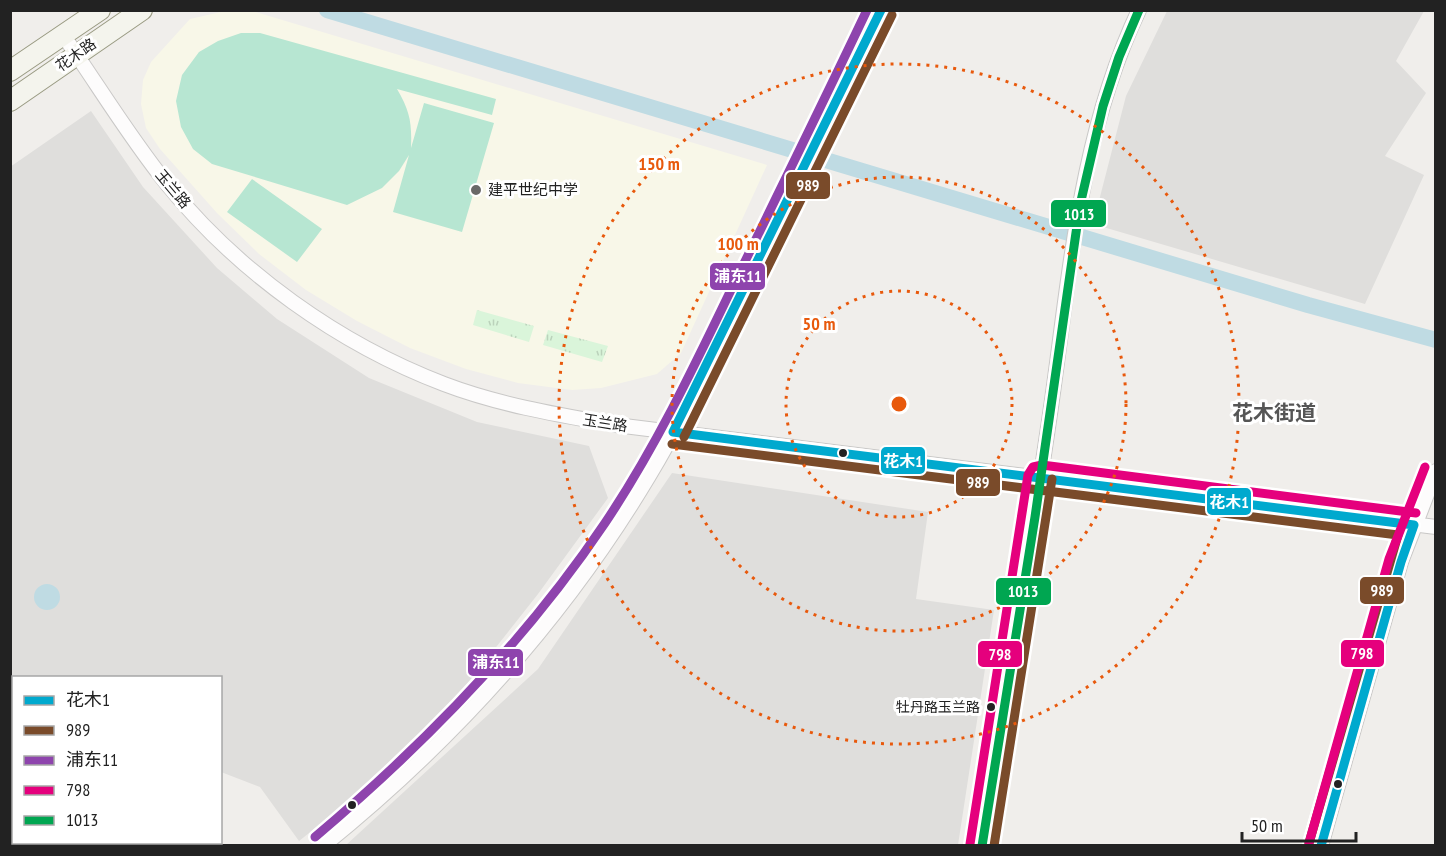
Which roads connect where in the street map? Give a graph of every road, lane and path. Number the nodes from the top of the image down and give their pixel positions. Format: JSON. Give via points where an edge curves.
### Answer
{"nodes":[{"id":1,"x":100,"y":10,"type":"edge"},
{"id":2,"x":142,"y":10,"type":"edge"},
{"id":3,"x":881,"y":10,"type":"edge"},
{"id":4,"x":1139,"y":10,"type":"edge"},
{"id":5,"x":63,"y":35,"type":"junction"},
{"id":6,"x":76,"y":54,"type":"junction"},
{"id":7,"x":10,"y":71,"type":"edge"},
{"id":8,"x":10,"y":101,"type":"edge"},
{"id":9,"x":674,"y":432,"type":"junction"},
{"id":10,"x":1436,"y":471,"type":"edge"},
{"id":11,"x":1040,"y":477,"type":"junction"},
{"id":12,"x":1414,"y":525,"type":"junction"},
{"id":13,"x":1436,"y":527,"type":"edge"},
{"id":14,"x":323,"y":846,"type":"edge"},
{"id":15,"x":982,"y":846,"type":"edge"},
{"id":16,"x":1321,"y":846,"type":"edge"}],
"edges":[{"from":1,"to":5,"type":"main road","name":"花木路"},
{"from":2,"to":6,"type":"main road","name":"花木路"},
{"from":3,"to":9,"type":"street"},
{"from":4,"to":11,"type":"street","via":[[1103,103],[1081,199]]},
{"from":5,"to":6,"type":"street","name":"玉兰路"},
{"from":5,"to":7,"type":"main road","name":"花木路"},
{"from":6,"to":8,"type":"main road","name":"花木路"},
{"from":6,"to":9,"type":"street","name":"玉兰路","via":[[136,143],[186,206],[260,276],[337,330],[392,361],[468,392],[576,418]]},
{"from":9,"to":11,"type":"street","name":"玉兰路"},
{"from":9,"to":14,"type":"street","via":[[597,555],[515,662],[428,754]]},
{"from":10,"to":12,"type":"street"},
{"from":11,"to":12,"type":"street","name":"玉兰路"},
{"from":11,"to":15,"type":"street"},
{"from":12,"to":13,"type":"street","name":"玉兰路"},
{"from":12,"to":16,"type":"street"}]}
